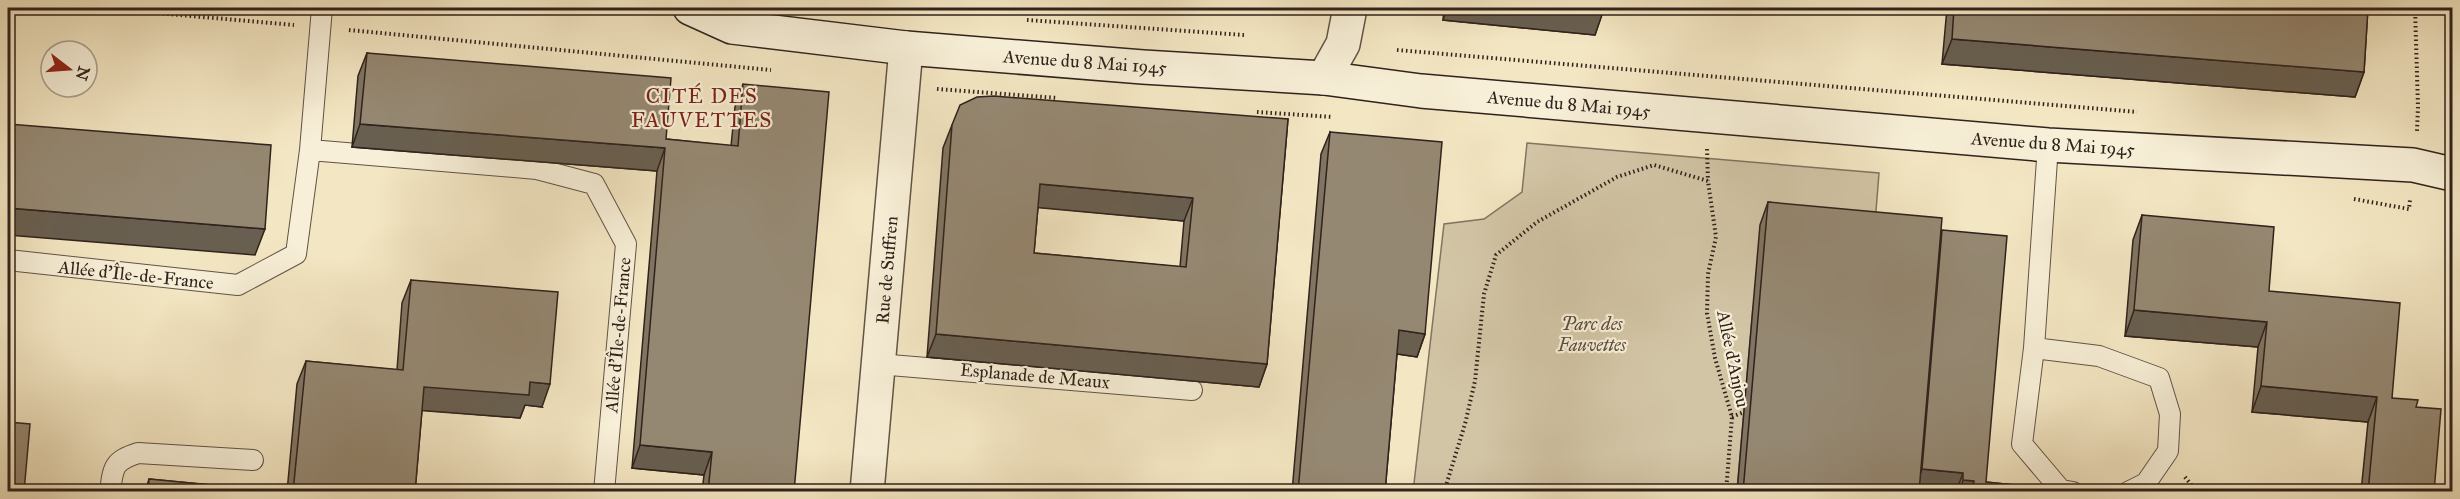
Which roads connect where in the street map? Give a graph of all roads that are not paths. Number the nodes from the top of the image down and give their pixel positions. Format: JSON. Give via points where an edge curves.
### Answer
{"nodes":[{"id":1,"x":322,"y":8,"type":"edge"},
{"id":2,"x":690,"y":8,"type":"edge"},
{"id":3,"x":1350,"y":8,"type":"edge"},
{"id":4,"x":906,"y":48,"type":"junction"},
{"id":5,"x":1324,"y":78,"type":"junction"},
{"id":6,"x":2048,"y":145,"type":"junction"},
{"id":7,"x":310,"y":150,"type":"junction"},
{"id":8,"x":2452,"y":174,"type":"edge"},
{"id":9,"x":8,"y":260,"type":"edge"},
{"id":10,"x":2034,"y":348,"type":"junction"},
{"id":11,"x":878,"y":363,"type":"junction"},
{"id":12,"x":1192,"y":390,"type":"dead end"},
{"id":13,"x":253,"y":460,"type":"dead end"},
{"id":14,"x":110,"y":492,"type":"edge"},
{"id":15,"x":604,"y":492,"type":"edge"},
{"id":16,"x":867,"y":492,"type":"edge"},
{"id":17,"x":2073,"y":492,"type":"edge"},
{"id":18,"x":2128,"y":492,"type":"edge"}],
"edges":[{"from":1,"to":7,"type":"lane","name":"Allée d'Île-de-France"},
{"from":2,"to":4,"type":"street","name":"Avenue du 8 Mai 1945","via":[[732,27]]},
{"from":3,"to":5,"type":"street","via":[[1343,44]]},
{"from":4,"to":5,"type":"street","name":"Avenue du 8 Mai 1945"},
{"from":4,"to":11,"type":"street","name":"Rue de Suffren"},
{"from":5,"to":6,"type":"street","name":"Avenue du 8 Mai 1945","via":[[1422,91]]},
{"from":6,"to":8,"type":"street","name":"Avenue du 8 Mai 1945","via":[[2413,165]]},
{"from":6,"to":10,"type":"lane"},
{"from":7,"to":9,"type":"lane","name":"Allée d'Île-de-France","via":[[296,254],[238,285]]},
{"from":7,"to":15,"type":"lane","name":"Allée d'Île-de-France","via":[[537,169],[594,184],[626,244]]},
{"from":10,"to":17,"type":"lane","via":[[2022,444],[2061,490]]},
{"from":10,"to":18,"type":"lane","via":[[2099,356],[2159,378],[2170,414],[2168,452],[2146,483]]},
{"from":11,"to":12,"type":"lane","name":"Esplanade de Meaux"},
{"from":11,"to":16,"type":"street","name":"Rue de Suffren"},
{"from":13,"to":14,"type":"lane","via":[[138,453],[121,459],[112,470]]}]}
